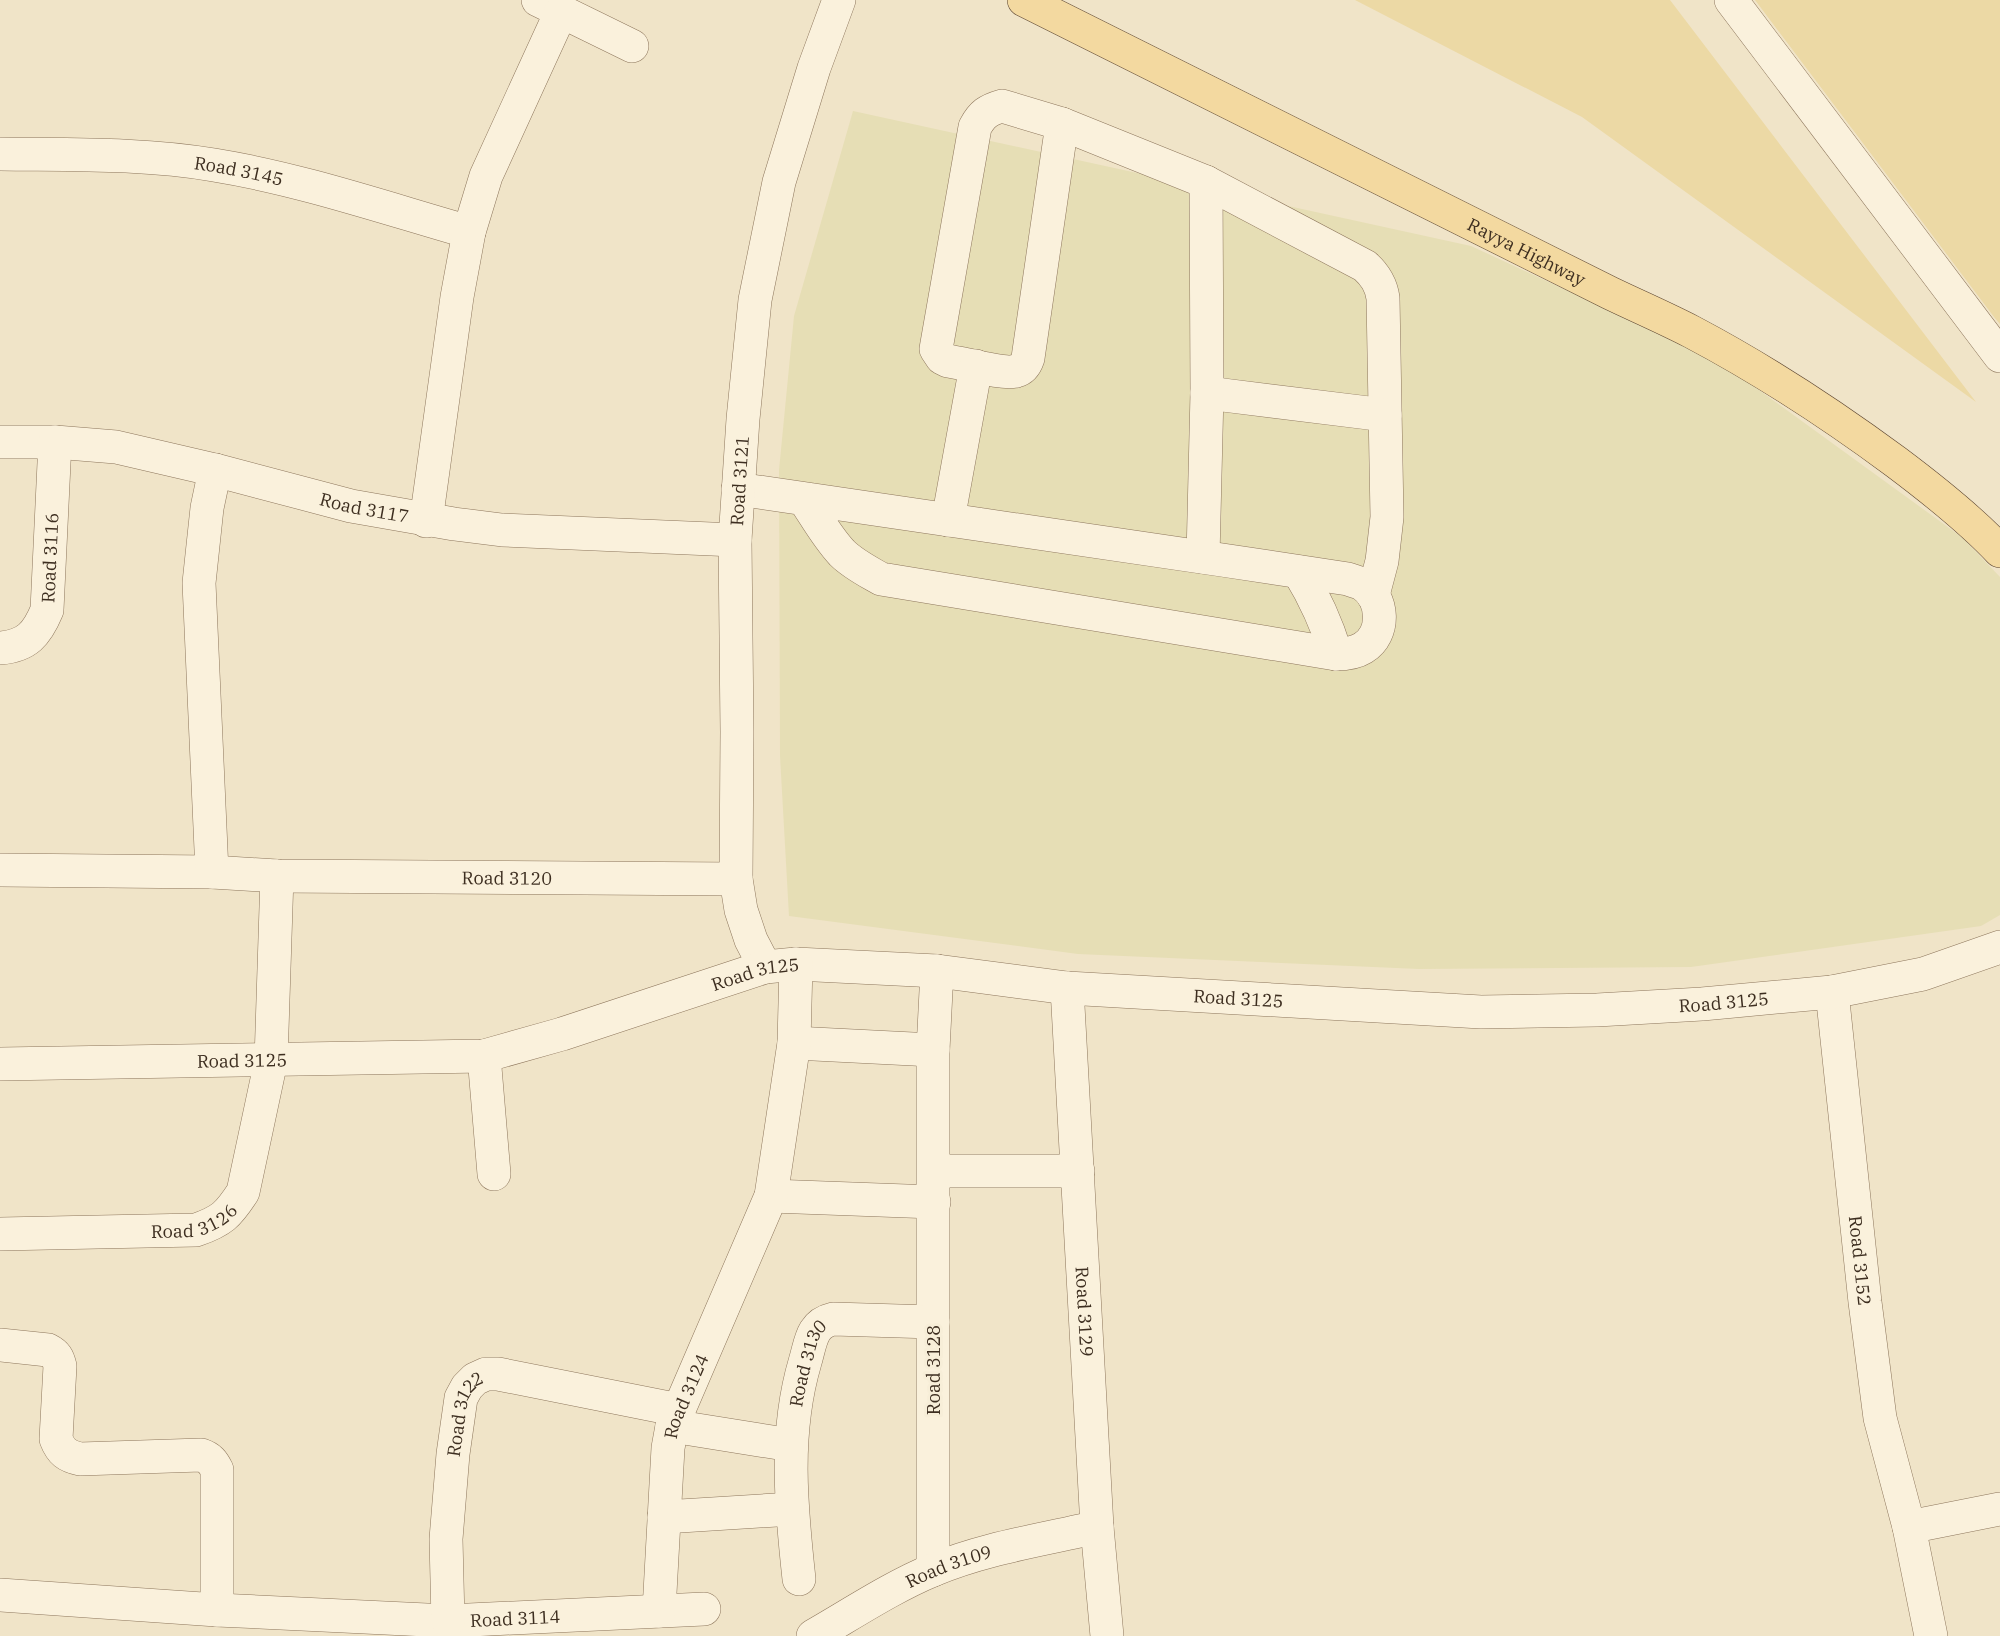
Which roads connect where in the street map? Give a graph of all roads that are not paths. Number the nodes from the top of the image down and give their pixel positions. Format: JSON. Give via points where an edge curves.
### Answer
{"nodes":[{"id":1,"x":839,"y":0,"type":"edge"},
{"id":2,"x":1024,"y":0,"type":"edge"},
{"id":3,"x":1731,"y":0,"type":"edge"},
{"id":4,"x":550,"y":6,"type":"edge"},
{"id":5,"x":632,"y":46,"type":"dead end"},
{"id":6,"x":1062,"y":124,"type":"junction"},
{"id":7,"x":0,"y":154,"type":"edge"},
{"id":8,"x":1206,"y":182,"type":"junction"},
{"id":9,"x":469,"y":232,"type":"junction"},
{"id":10,"x":2000,"y":356,"type":"edge"},
{"id":11,"x":976,"y":366,"type":"junction"},
{"id":12,"x":1207,"y":393,"type":"junction"},
{"id":13,"x":1385,"y":416,"type":"junction"},
{"id":14,"x":0,"y":442,"type":"edge"},
{"id":15,"x":55,"y":442,"type":"junction"},
{"id":16,"x":215,"y":470,"type":"junction"},
{"id":17,"x":738,"y":489,"type":"junction"},
{"id":18,"x":804,"y":499,"type":"junction"},
{"id":19,"x":426,"y":520,"type":"junction"},
{"id":20,"x":948,"y":520,"type":"junction"},
{"id":21,"x":735,"y":540,"type":"junction"},
{"id":22,"x":2000,"y":551,"type":"edge"},
{"id":23,"x":1203,"y":557,"type":"junction"},
{"id":24,"x":1299,"y":572,"type":"junction"},
{"id":25,"x":1373,"y":595,"type":"junction"},
{"id":26,"x":0,"y":648,"type":"edge"},
{"id":27,"x":1336,"y":654,"type":"junction"},
{"id":28,"x":0,"y":870,"type":"edge"},
{"id":29,"x":212,"y":872,"type":"junction"},
{"id":30,"x":277,"y":876,"type":"junction"},
{"id":31,"x":736,"y":879,"type":"junction"},
{"id":32,"x":2000,"y":947,"type":"edge"},
{"id":33,"x":780,"y":965,"type":"junction"},
{"id":34,"x":937,"y":970,"type":"junction"},
{"id":35,"x":1067,"y":988,"type":"junction"},
{"id":36,"x":1832,"y":992,"type":"junction"},
{"id":37,"x":794,"y":1043,"type":"junction"},
{"id":38,"x":933,"y":1050,"type":"junction"},
{"id":39,"x":484,"y":1056,"type":"junction"},
{"id":40,"x":271,"y":1060,"type":"junction"},
{"id":41,"x":0,"y":1064,"type":"edge"},
{"id":42,"x":1078,"y":1171,"type":"junction"},
{"id":43,"x":494,"y":1174,"type":"dead end"},
{"id":44,"x":934,"y":1186,"type":"junction"},
{"id":45,"x":771,"y":1196,"type":"junction"},
{"id":46,"x":0,"y":1234,"type":"edge"},
{"id":47,"x":933,"y":1322,"type":"junction"},
{"id":48,"x":0,"y":1345,"type":"edge"},
{"id":49,"x":676,"y":1418,"type":"junction"},
{"id":50,"x":791,"y":1445,"type":"junction"},
{"id":51,"x":792,"y":1509,"type":"junction"},
{"id":52,"x":2000,"y":1509,"type":"edge"},
{"id":53,"x":664,"y":1517,"type":"junction"},
{"id":54,"x":1097,"y":1527,"type":"junction"},
{"id":55,"x":1909,"y":1527,"type":"junction"},
{"id":56,"x":933,"y":1570,"type":"junction"},
{"id":57,"x":799,"y":1579,"type":"dead end"},
{"id":58,"x":0,"y":1595,"type":"edge"},
{"id":59,"x":704,"y":1609,"type":"dead end"},
{"id":60,"x":216,"y":1610,"type":"junction"},
{"id":61,"x":659,"y":1611,"type":"junction"},
{"id":62,"x":448,"y":1621,"type":"junction"},
{"id":63,"x":813,"y":1636,"type":"edge"},
{"id":64,"x":1107,"y":1636,"type":"edge"},
{"id":65,"x":1931,"y":1636,"type":"edge"}],
"edges":[{"from":1,"to":17,"type":"street","name":"Road 3121","via":[[779,182],[755,300]]},
{"from":2,"to":22,"type":"main road","name":"Rayya Highway","via":[[1691,332],[1770,376],[1910,472]]},
{"from":3,"to":10,"type":"street"},
{"from":4,"to":5,"type":"street"},
{"from":4,"to":9,"type":"street"},
{"from":6,"to":8,"type":"street"},
{"from":6,"to":11,"type":"street","via":[[1026,364],[1015,372]]},
{"from":6,"to":11,"type":"street","via":[[1002,106],[990,109],[975,127],[936,349],[948,361]]},
{"from":7,"to":9,"type":"street","name":"Road 3145","via":[[151,158],[213,164],[272,176]]},
{"from":8,"to":12,"type":"street"},
{"from":8,"to":13,"type":"street","via":[[1373,273],[1383,298]]},
{"from":9,"to":19,"type":"street"},
{"from":11,"to":20,"type":"street"},
{"from":12,"to":13,"type":"street"},
{"from":12,"to":23,"type":"street"},
{"from":13,"to":25,"type":"street","via":[[1387,518]]},
{"from":14,"to":15,"type":"street","name":"Road 3117"},
{"from":15,"to":16,"type":"street","name":"Road 3117","via":[[116,447]]},
{"from":15,"to":26,"type":"street","name":"Road 3116","via":[[47,610],[39,629],[24,643]]},
{"from":16,"to":19,"type":"street","name":"Road 3117","via":[[351,506]]},
{"from":16,"to":29,"type":"street","via":[[199,583]]},
{"from":17,"to":18,"type":"street"},
{"from":17,"to":21,"type":"street","name":"Road 3121"},
{"from":18,"to":20,"type":"street"},
{"from":18,"to":27,"type":"street","via":[[843,554],[880,579]]},
{"from":19,"to":21,"type":"street","name":"Road 3117","via":[[502,530]]},
{"from":20,"to":23,"type":"street"},
{"from":21,"to":31,"type":"street","name":"Road 3121"},
{"from":23,"to":24,"type":"street"},
{"from":24,"to":25,"type":"street","via":[[1348,579]]},
{"from":24,"to":27,"type":"street","via":[[1315,598]]},
{"from":25,"to":27,"type":"street","via":[[1380,623],[1375,637],[1351,654]]},
{"from":28,"to":29,"type":"street","name":"Road 3120"},
{"from":29,"to":30,"type":"street","name":"Road 3120"},
{"from":30,"to":31,"type":"street","name":"Road 3120"},
{"from":30,"to":40,"type":"street"},
{"from":31,"to":33,"type":"street","name":"Road 3121","via":[[750,940]]},
{"from":32,"to":36,"type":"street","name":"Road 3125","via":[[1923,974]]},
{"from":33,"to":34,"type":"street","name":"Road 3125"},
{"from":33,"to":37,"type":"street","name":"Road 3124"},
{"from":33,"to":39,"type":"street","name":"Road 3125"},
{"from":34,"to":35,"type":"street","name":"Road 3125"},
{"from":34,"to":38,"type":"street","name":"Road 3128"},
{"from":35,"to":36,"type":"street","name":"Road 3125","via":[[1481,1012],[1597,1011]]},
{"from":35,"to":42,"type":"street","name":"Road 3129"},
{"from":36,"to":55,"type":"street","name":"Road 3152","via":[[1880,1418]]},
{"from":37,"to":38,"type":"street"},
{"from":37,"to":45,"type":"street","name":"Road 3124"},
{"from":38,"to":44,"type":"street","name":"Road 3128"},
{"from":39,"to":40,"type":"street","name":"Road 3125"},
{"from":39,"to":43,"type":"street"},
{"from":40,"to":41,"type":"street","name":"Road 3125"},
{"from":40,"to":46,"type":"street","name":"Road 3126","via":[[243,1192],[232,1210],[216,1223],[196,1230]]},
{"from":42,"to":44,"type":"street"},
{"from":42,"to":54,"type":"street","name":"Road 3129"},
{"from":44,"to":45,"type":"street"},
{"from":44,"to":47,"type":"street","name":"Road 3128"},
{"from":45,"to":49,"type":"street","name":"Road 3124"},
{"from":47,"to":50,"type":"street","name":"Road 3130","via":[[833,1319],[821,1323],[814,1332],[803,1370]]},
{"from":47,"to":56,"type":"street","name":"Road 3128"},
{"from":48,"to":60,"type":"street","via":[[48,1350],[58,1359],[56,1439],[69,1457],[201,1455],[214,1463]]},
{"from":49,"to":50,"type":"street"},
{"from":49,"to":53,"type":"street","name":"Road 3124","via":[[668,1448]]},
{"from":49,"to":62,"type":"street","name":"Road 3122","via":[[498,1374],[475,1379],[461,1398],[453,1454],[446,1539]]},
{"from":50,"to":51,"type":"street","name":"Road 3130"},
{"from":51,"to":53,"type":"street"},
{"from":51,"to":57,"type":"street","name":"Road 3130"},
{"from":52,"to":55,"type":"street"},
{"from":53,"to":61,"type":"street","name":"Road 3124"},
{"from":54,"to":56,"type":"street","name":"Road 3109","via":[[982,1554]]},
{"from":54,"to":64,"type":"street","name":"Road 3129"},
{"from":55,"to":65,"type":"street","name":"Road 3152"},
{"from":56,"to":63,"type":"street","name":"Road 3109"},
{"from":58,"to":60,"type":"street","name":"Road 3114"},
{"from":59,"to":61,"type":"street","name":"Road 3114"},
{"from":60,"to":62,"type":"street","name":"Road 3114"},
{"from":61,"to":62,"type":"street","name":"Road 3114"}]}
